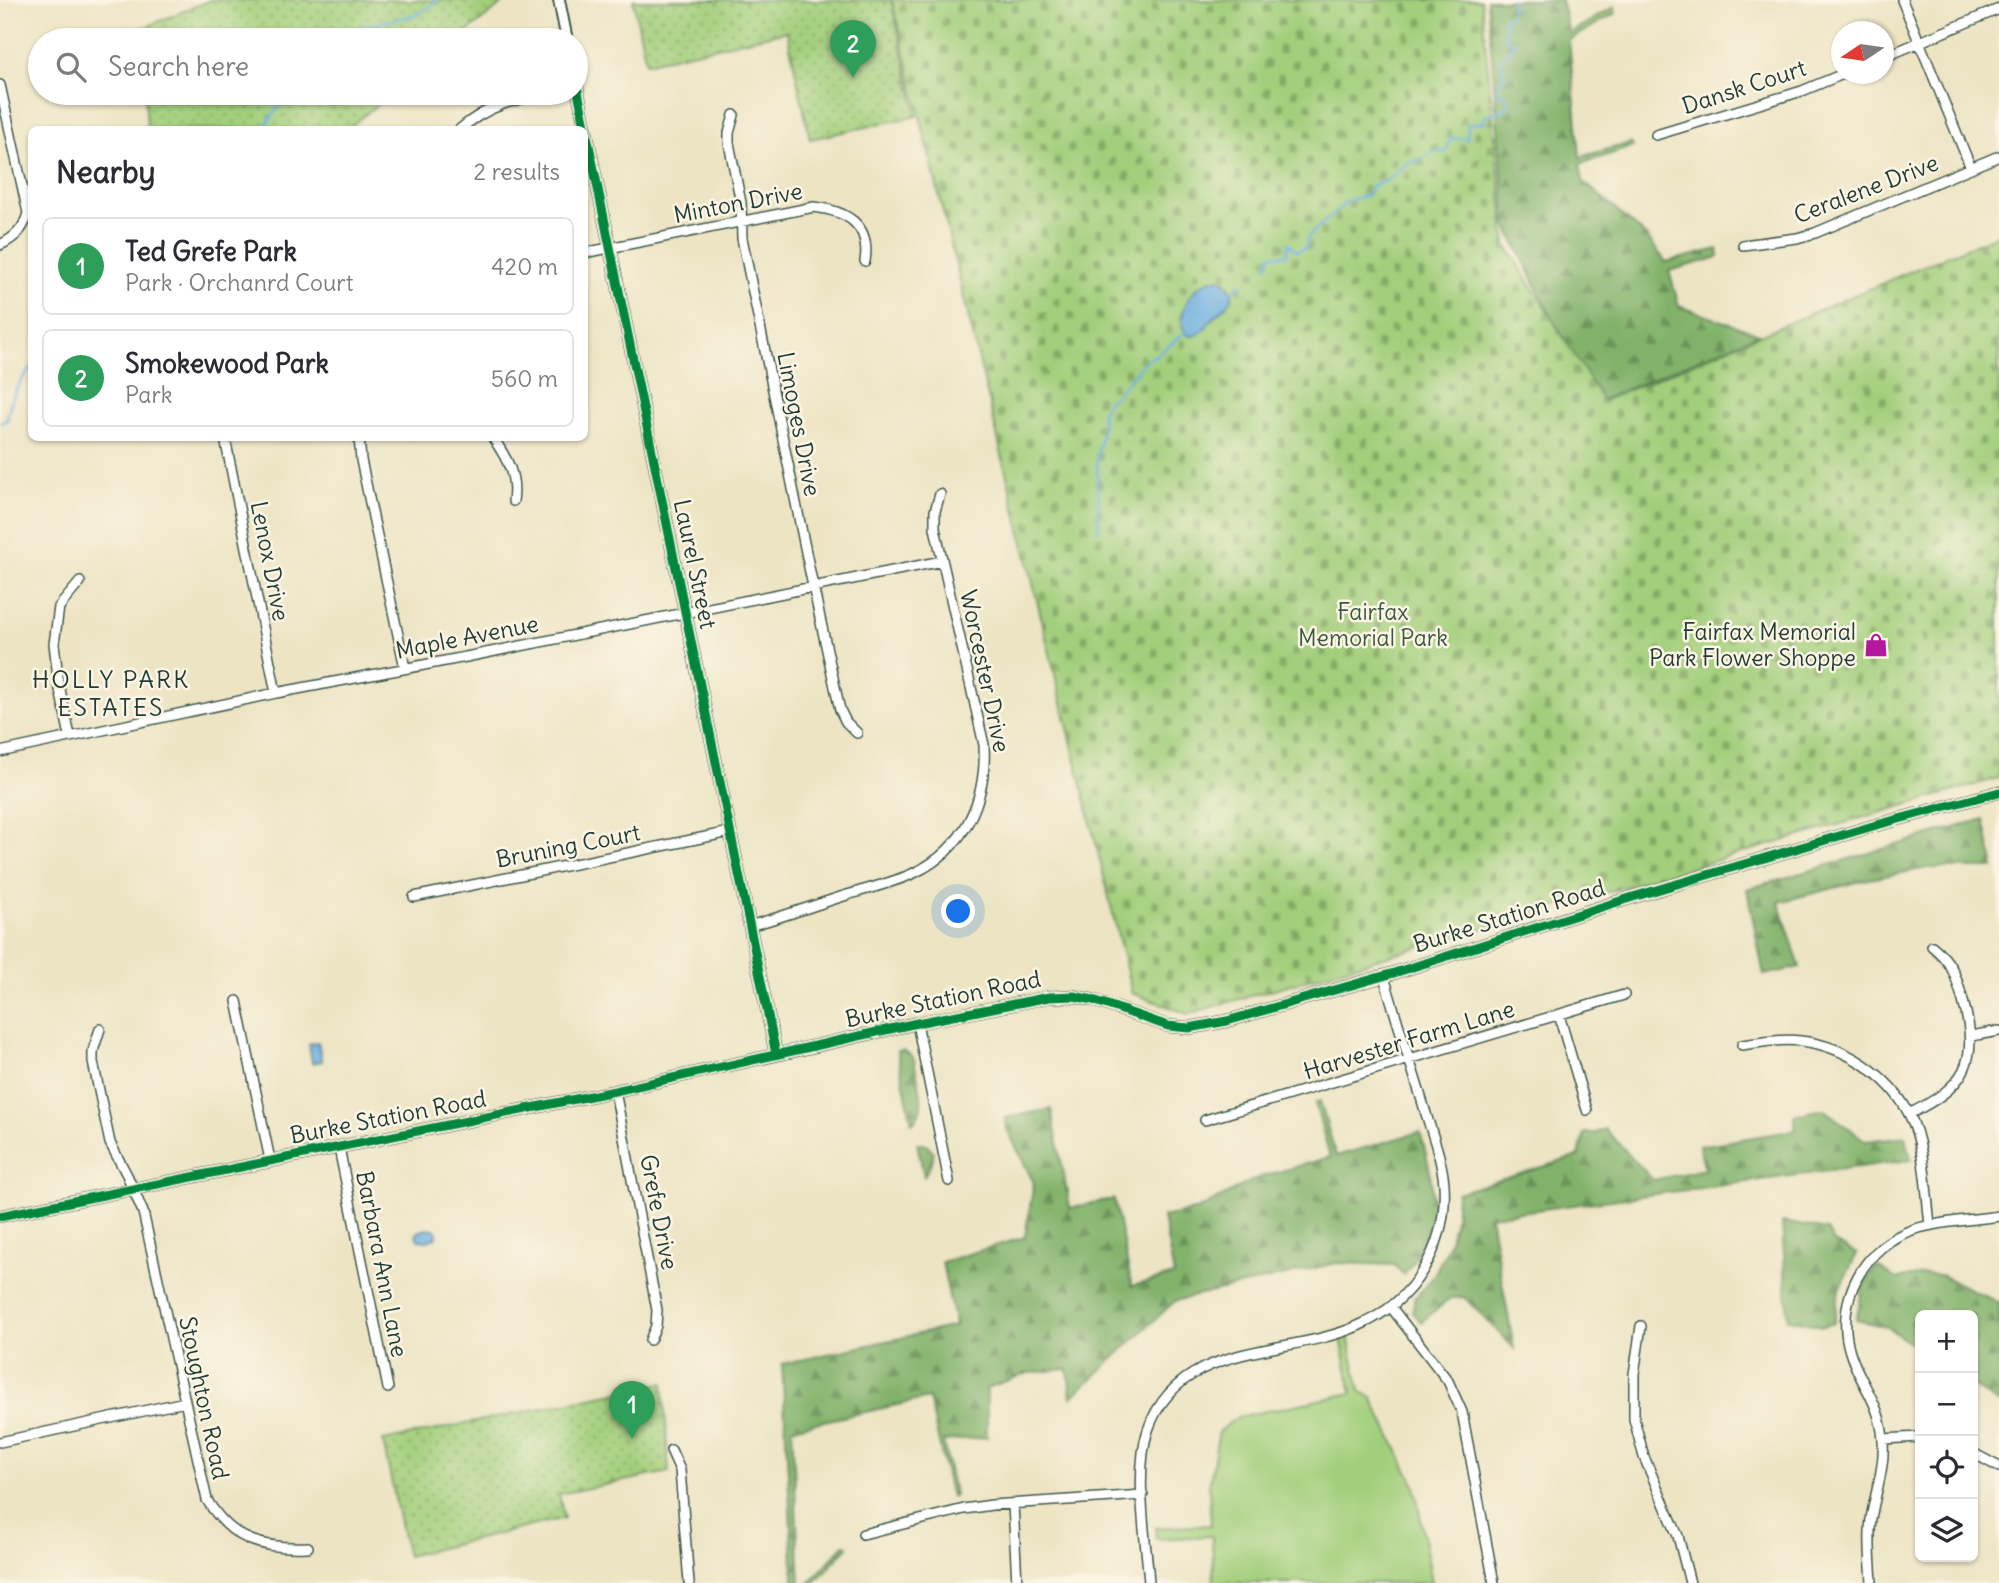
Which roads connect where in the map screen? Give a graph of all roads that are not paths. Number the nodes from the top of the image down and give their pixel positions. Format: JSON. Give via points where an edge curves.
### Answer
{"nodes":[{"id":1,"x":559,"y":0,"type":"edge"},
{"id":2,"x":1902,"y":0,"type":"edge"},
{"id":3,"x":1999,"y":9,"type":"edge"},
{"id":4,"x":565,"y":28,"type":"edge"},
{"id":5,"x":1919,"y":42,"type":"junction"},
{"id":6,"x":1894,"y":53,"type":"edge"},
{"id":7,"x":1831,"y":79,"type":"edge"},
{"id":8,"x":0,"y":85,"type":"edge"},
{"id":9,"x":496,"y":105,"type":"edge"},
{"id":10,"x":580,"y":105,"type":"edge"},
{"id":11,"x":734,"y":116,"type":"dead end"},
{"id":12,"x":465,"y":126,"type":"edge"},
{"id":13,"x":584,"y":126,"type":"edge"},
{"id":14,"x":1656,"y":135,"type":"dead end"},
{"id":15,"x":588,"y":143,"type":"edge"},
{"id":16,"x":1999,"y":156,"type":"edge"},
{"id":17,"x":1971,"y":168,"type":"junction"},
{"id":18,"x":740,"y":222,"type":"junction"},
{"id":19,"x":0,"y":244,"type":"edge"},
{"id":20,"x":1743,"y":245,"type":"dead end"},
{"id":21,"x":610,"y":247,"type":"junction"},
{"id":22,"x":588,"y":252,"type":"edge"},
{"id":23,"x":865,"y":261,"type":"dead end"},
{"id":24,"x":226,"y":441,"type":"edge"},
{"id":25,"x":359,"y":441,"type":"edge"},
{"id":26,"x":495,"y":441,"type":"edge"},
{"id":27,"x":940,"y":494,"type":"dead end"},
{"id":28,"x":513,"y":501,"type":"dead end"},
{"id":29,"x":942,"y":561,"type":"junction"},
{"id":30,"x":80,"y":582,"type":"dead end"},
{"id":31,"x":814,"y":587,"type":"junction"},
{"id":32,"x":685,"y":614,"type":"junction"},
{"id":33,"x":405,"y":668,"type":"junction"},
{"id":34,"x":276,"y":693,"type":"junction"},
{"id":35,"x":857,"y":733,"type":"dead end"},
{"id":36,"x":70,"y":736,"type":"junction"},
{"id":37,"x":0,"y":752,"type":"edge"},
{"id":38,"x":1999,"y":792,"type":"edge"},
{"id":39,"x":730,"y":832,"type":"junction"},
{"id":40,"x":414,"y":897,"type":"dead end"},
{"id":41,"x":752,"y":925,"type":"junction"},
{"id":42,"x":1932,"y":946,"type":"dead end"},
{"id":43,"x":1384,"y":976,"type":"junction"},
{"id":44,"x":1624,"y":995,"type":"dead end"},
{"id":45,"x":237,"y":1000,"type":"dead end"},
{"id":46,"x":1559,"y":1015,"type":"junction"},
{"id":47,"x":917,"y":1023,"type":"junction"},
{"id":48,"x":100,"y":1029,"type":"dead end"},
{"id":49,"x":1999,"y":1031,"type":"edge"},
{"id":50,"x":1971,"y":1036,"type":"junction"},
{"id":51,"x":1742,"y":1045,"type":"dead end"},
{"id":52,"x":776,"y":1054,"type":"junction"},
{"id":53,"x":1410,"y":1059,"type":"junction"},
{"id":54,"x":615,"y":1091,"type":"junction"},
{"id":55,"x":1587,"y":1110,"type":"dead end"},
{"id":56,"x":1909,"y":1114,"type":"junction"},
{"id":57,"x":1205,"y":1120,"type":"dead end"},
{"id":58,"x":339,"y":1148,"type":"junction"},
{"id":59,"x":270,"y":1160,"type":"junction"},
{"id":60,"x":949,"y":1181,"type":"dead end"},
{"id":61,"x":133,"y":1189,"type":"junction"},
{"id":62,"x":0,"y":1216,"type":"edge"},
{"id":63,"x":1999,"y":1216,"type":"edge"},
{"id":64,"x":1930,"y":1225,"type":"junction"},
{"id":65,"x":1391,"y":1307,"type":"junction"},
{"id":66,"x":1641,"y":1326,"type":"dead end"},
{"id":67,"x":650,"y":1340,"type":"dead end"},
{"id":68,"x":388,"y":1388,"type":"dead end"},
{"id":69,"x":185,"y":1402,"type":"junction"},
{"id":70,"x":1915,"y":1437,"type":"edge"},
{"id":71,"x":1883,"y":1439,"type":"junction"},
{"id":72,"x":0,"y":1442,"type":"edge"},
{"id":73,"x":671,"y":1450,"type":"dead end"},
{"id":74,"x":1978,"y":1456,"type":"edge"},
{"id":75,"x":1999,"y":1467,"type":"edge"},
{"id":76,"x":1143,"y":1495,"type":"junction"},
{"id":77,"x":1013,"y":1504,"type":"junction"},
{"id":78,"x":863,"y":1534,"type":"dead end"},
{"id":79,"x":309,"y":1547,"type":"dead end"},
{"id":80,"x":689,"y":1583,"type":"edge"},
{"id":81,"x":1017,"y":1583,"type":"edge"},
{"id":82,"x":1149,"y":1583,"type":"edge"},
{"id":83,"x":1494,"y":1583,"type":"edge"},
{"id":84,"x":1690,"y":1583,"type":"edge"},
{"id":85,"x":1872,"y":1583,"type":"edge"}],
"edges":[{"from":1,"to":4,"type":"street"},
{"from":2,"to":5,"type":"street"},
{"from":3,"to":5,"type":"street"},
{"from":5,"to":6,"type":"street"},
{"from":5,"to":17,"type":"street"},
{"from":7,"to":14,"type":"street","name":"Dansk Court"},
{"from":8,"to":19,"type":"street","via":[[27,213],[16,236]]},
{"from":9,"to":12,"type":"street"},
{"from":10,"to":13,"type":"street","name":"Laurel Street"},
{"from":11,"to":18,"type":"street","name":"Limoges Drive","via":[[729,143],[741,203]]},
{"from":15,"to":21,"type":"street","name":"Laurel Street"},
{"from":16,"to":17,"type":"street","name":"Ceralene Drive"},
{"from":17,"to":20,"type":"street","name":"Ceralene Drive","via":[[1815,233]]},
{"from":18,"to":21,"type":"street","name":"Minton Drive"},
{"from":18,"to":23,"type":"street","name":"Minton Drive","via":[[800,209],[828,209],[860,228],[866,242]]},
{"from":18,"to":31,"type":"street","name":"Limoges Drive"},
{"from":21,"to":22,"type":"street","name":"Minton Drive"},
{"from":21,"to":32,"type":"street","name":"Laurel Street"},
{"from":24,"to":34,"type":"street","name":"Lenox Drive"},
{"from":25,"to":33,"type":"street"},
{"from":26,"to":28,"type":"street","via":[[515,481]]},
{"from":27,"to":29,"type":"street","name":"Worcester Drive","via":[[935,528]]},
{"from":29,"to":31,"type":"street","name":"Maple Avenue"},
{"from":29,"to":41,"type":"street","name":"Worcester Drive","via":[[984,745],[983,783],[971,819],[948,850],[916,872]]},
{"from":30,"to":36,"type":"street","via":[[59,607],[54,644]]},
{"from":31,"to":32,"type":"street","name":"Maple Avenue"},
{"from":31,"to":35,"type":"street","name":"Limoges Drive","via":[[840,710]]},
{"from":32,"to":33,"type":"street","name":"Maple Avenue"},
{"from":32,"to":39,"type":"street","name":"Laurel Street"},
{"from":33,"to":34,"type":"street","name":"Maple Avenue"},
{"from":34,"to":36,"type":"street","name":"Maple Avenue"},
{"from":36,"to":37,"type":"street","name":"Maple Avenue"},
{"from":38,"to":43,"type":"street","name":"Burke Station Road","via":[[1646,893]]},
{"from":39,"to":40,"type":"street","name":"Bruning Court"},
{"from":39,"to":41,"type":"street","name":"Laurel Street"},
{"from":41,"to":52,"type":"street","name":"Laurel Street"},
{"from":42,"to":50,"type":"street","via":[[1946,957],[1955,973]]},
{"from":43,"to":47,"type":"street","name":"Burke Station Road","via":[[1199,1027],[1168,1026],[1093,1000],[1056,996]]},
{"from":43,"to":53,"type":"street"},
{"from":44,"to":46,"type":"street","name":"Harvester Farm Lane"},
{"from":45,"to":59,"type":"street"},
{"from":46,"to":53,"type":"street","name":"Harvester Farm Lane"},
{"from":46,"to":55,"type":"street"},
{"from":47,"to":52,"type":"street","name":"Burke Station Road"},
{"from":47,"to":60,"type":"street"},
{"from":48,"to":61,"type":"street","name":"Stoughton Road","via":[[93,1062],[106,1132]]},
{"from":49,"to":50,"type":"street"},
{"from":50,"to":56,"type":"street","via":[[1968,1061],[1952,1087]]},
{"from":51,"to":56,"type":"street","via":[[1798,1041],[1839,1051],[1878,1076]]},
{"from":52,"to":54,"type":"street","name":"Burke Station Road"},
{"from":53,"to":57,"type":"street","name":"Harvester Farm Lane"},
{"from":53,"to":65,"type":"street","via":[[1441,1162],[1444,1204],[1430,1257]]},
{"from":54,"to":58,"type":"street","name":"Burke Station Road"},
{"from":54,"to":67,"type":"street","name":"Grefe Drive","via":[[657,1310]]},
{"from":56,"to":64,"type":"street","via":[[1921,1154]]},
{"from":58,"to":59,"type":"street","name":"Burke Station Road"},
{"from":58,"to":68,"type":"street","name":"Barbara Ann Lane"},
{"from":59,"to":61,"type":"street","name":"Burke Station Road"},
{"from":61,"to":62,"type":"street","name":"Burke Station Road"},
{"from":61,"to":69,"type":"street","name":"Stoughton Road","via":[[143,1212]]},
{"from":63,"to":64,"type":"street"},
{"from":64,"to":71,"type":"street","via":[[1902,1234],[1878,1250],[1858,1275],[1848,1303],[1849,1348],[1874,1400]]},
{"from":65,"to":76,"type":"street","via":[[1344,1331],[1216,1362],[1186,1378],[1164,1400],[1149,1428],[1142,1455]]},
{"from":65,"to":83,"type":"street","via":[[1448,1381],[1462,1412]]},
{"from":66,"to":84,"type":"street","via":[[1634,1419],[1644,1457],[1678,1536]]},
{"from":69,"to":72,"type":"street"},
{"from":69,"to":79,"type":"street","name":"Stoughton Road","via":[[201,1483],[216,1515],[231,1530],[266,1546]]},
{"from":70,"to":71,"type":"street"},
{"from":71,"to":85,"type":"street","via":[[1871,1520]]},
{"from":73,"to":80,"type":"street","via":[[680,1470]]},
{"from":74,"to":75,"type":"street"},
{"from":76,"to":77,"type":"street"},
{"from":76,"to":82,"type":"street"},
{"from":77,"to":78,"type":"street","via":[[964,1509]]},
{"from":77,"to":81,"type":"street"}]}
